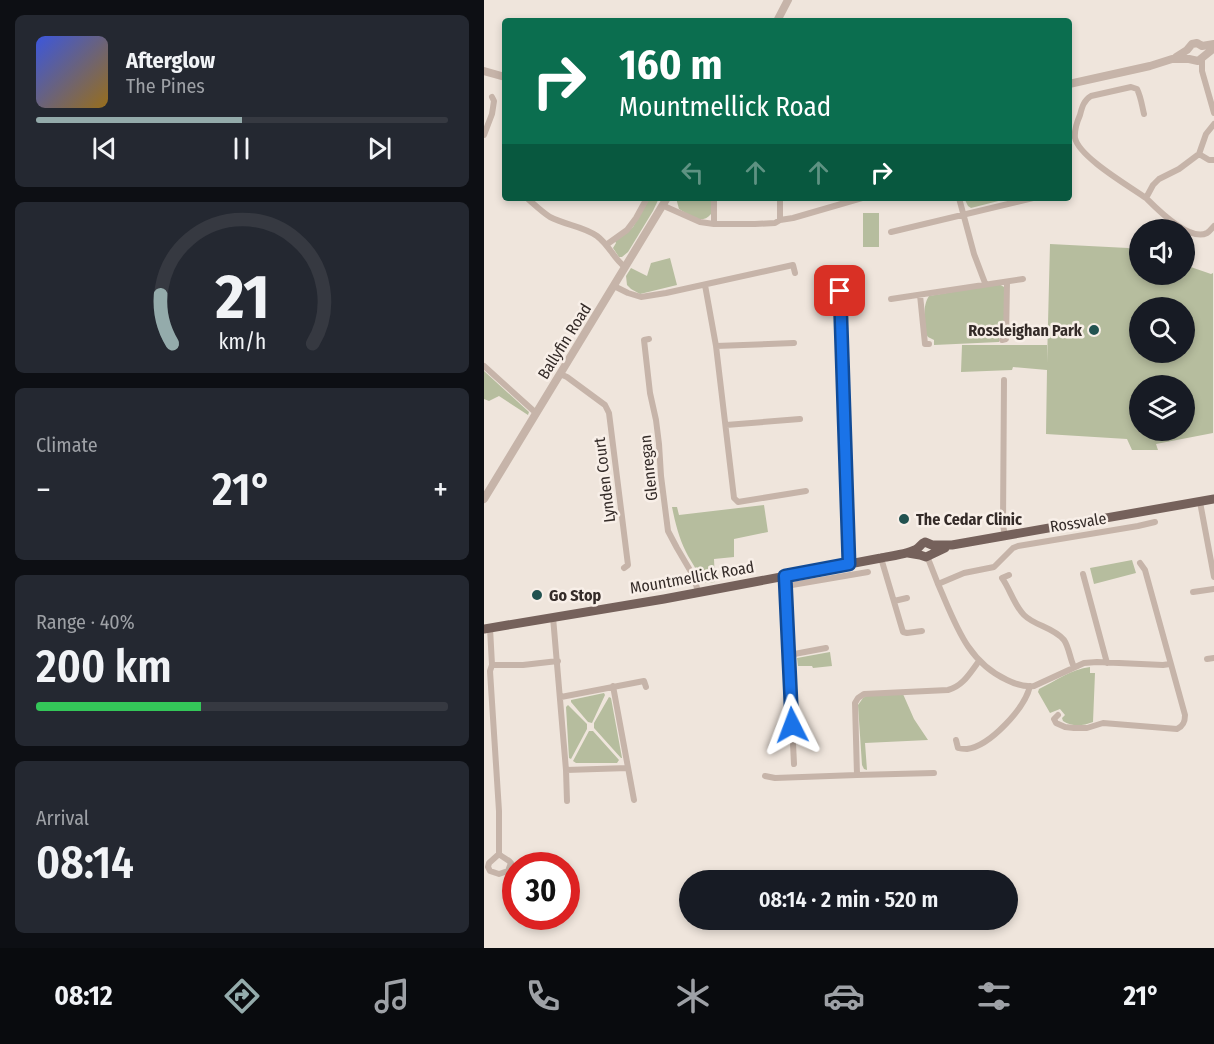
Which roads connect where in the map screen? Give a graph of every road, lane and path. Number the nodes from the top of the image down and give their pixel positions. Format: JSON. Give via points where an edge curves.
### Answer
{"nodes":[{"id":1,"x":788,"y":0,"type":"edge"},
{"id":2,"x":778,"y":18,"type":"edge"},
{"id":3,"x":1201,"y":46,"type":"junction"},
{"id":4,"x":1213,"y":46,"type":"edge"},
{"id":5,"x":1195,"y":57,"type":"junction"},
{"id":6,"x":484,"y":71,"type":"edge"},
{"id":7,"x":502,"y":76,"type":"edge"},
{"id":8,"x":1072,"y":83,"type":"edge"},
{"id":9,"x":492,"y":97,"type":"dead end"},
{"id":10,"x":1213,"y":113,"type":"edge"},
{"id":11,"x":1144,"y":114,"type":"dead end"},
{"id":12,"x":1213,"y":124,"type":"edge"},
{"id":13,"x":484,"y":135,"type":"edge"},
{"id":14,"x":1199,"y":154,"type":"junction"},
{"id":15,"x":1213,"y":160,"type":"edge"},
{"id":16,"x":1146,"y":198,"type":"junction"},
{"id":17,"x":529,"y":201,"type":"edge"},
{"id":18,"x":645,"y":201,"type":"edge"},
{"id":19,"x":714,"y":201,"type":"edge"},
{"id":20,"x":780,"y":201,"type":"edge"},
{"id":21,"x":843,"y":201,"type":"edge"},
{"id":22,"x":961,"y":201,"type":"edge"},
{"id":23,"x":1020,"y":201,"type":"edge"},
{"id":24,"x":665,"y":202,"type":"edge"},
{"id":25,"x":964,"y":214,"type":"junction"},
{"id":26,"x":780,"y":220,"type":"junction"},
{"id":27,"x":714,"y":224,"type":"junction"},
{"id":28,"x":1213,"y":226,"type":"edge"},
{"id":29,"x":891,"y":232,"type":"dead end"},
{"id":30,"x":606,"y":245,"type":"junction"},
{"id":31,"x":625,"y":267,"type":"junction"},
{"id":32,"x":795,"y":273,"type":"dead end"},
{"id":33,"x":1023,"y":279,"type":"dead end"},
{"id":34,"x":1007,"y":282,"type":"junction"},
{"id":35,"x":985,"y":284,"type":"junction"},
{"id":36,"x":705,"y":285,"type":"junction"},
{"id":37,"x":614,"y":286,"type":"junction"},
{"id":38,"x":840,"y":291,"type":"dead end"},
{"id":39,"x":920,"y":295,"type":"junction"},
{"id":40,"x":891,"y":299,"type":"dead end"},
{"id":41,"x":649,"y":339,"type":"dead end"},
{"id":42,"x":1002,"y":340,"type":"dead end"},
{"id":43,"x":794,"y":343,"type":"dead end"},
{"id":44,"x":929,"y":344,"type":"dead end"},
{"id":45,"x":716,"y":346,"type":"junction"},
{"id":46,"x":484,"y":366,"type":"edge"},
{"id":47,"x":560,"y":374,"type":"junction"},
{"id":48,"x":1004,"y":380,"type":"dead end"},
{"id":49,"x":536,"y":413,"type":"junction"},
{"id":50,"x":800,"y":420,"type":"dead end"},
{"id":51,"x":726,"y":425,"type":"junction"},
{"id":52,"x":807,"y":491,"type":"dead end"},
{"id":53,"x":484,"y":499,"type":"edge"},
{"id":54,"x":1213,"y":499,"type":"edge"},
{"id":55,"x":1200,"y":502,"type":"junction"},
{"id":56,"x":1155,"y":522,"type":"dead end"},
{"id":57,"x":1005,"y":536,"type":"junction"},
{"id":58,"x":926,"y":552,"type":"junction"},
{"id":59,"x":881,"y":558,"type":"junction"},
{"id":60,"x":1140,"y":563,"type":"dead end"},
{"id":61,"x":849,"y":564,"type":"junction"},
{"id":62,"x":624,"y":568,"type":"dead end"},
{"id":63,"x":868,"y":572,"type":"dead end"},
{"id":64,"x":1083,"y":574,"type":"dead end"},
{"id":65,"x":1009,"y":575,"type":"dead end"},
{"id":66,"x":1213,"y":577,"type":"edge"},
{"id":67,"x":786,"y":581,"type":"junction"},
{"id":68,"x":938,"y":584,"type":"junction"},
{"id":69,"x":1213,"y":589,"type":"edge"},
{"id":70,"x":698,"y":592,"type":"junction"},
{"id":71,"x":1193,"y":592,"type":"dead end"},
{"id":72,"x":907,"y":598,"type":"dead end"},
{"id":73,"x":894,"y":601,"type":"junction"},
{"id":74,"x":553,"y":617,"type":"junction"},
{"id":75,"x":487,"y":628,"type":"edge"},
{"id":76,"x":922,"y":631,"type":"dead end"},
{"id":77,"x":826,"y":648,"type":"dead end"},
{"id":78,"x":789,"y":655,"type":"junction"},
{"id":79,"x":558,"y":661,"type":"junction"},
{"id":80,"x":979,"y":661,"type":"junction"},
{"id":81,"x":1107,"y":663,"type":"junction"},
{"id":82,"x":1170,"y":664,"type":"junction"},
{"id":83,"x":492,"y":666,"type":"junction"},
{"id":84,"x":1074,"y":667,"type":"junction"},
{"id":85,"x":613,"y":686,"type":"junction"},
{"id":86,"x":646,"y":687,"type":"dead end"},
{"id":87,"x":1030,"y":687,"type":"junction"},
{"id":88,"x":561,"y":697,"type":"junction"},
{"id":89,"x":1058,"y":715,"type":"dead end"},
{"id":90,"x":956,"y":740,"type":"dead end"},
{"id":91,"x":794,"y":764,"type":"dead end"},
{"id":92,"x":628,"y":768,"type":"junction"},
{"id":93,"x":566,"y":770,"type":"junction"},
{"id":94,"x":934,"y":773,"type":"dead end"},
{"id":95,"x":858,"y":774,"type":"junction"},
{"id":96,"x":765,"y":776,"type":"dead end"},
{"id":97,"x":634,"y":800,"type":"dead end"},
{"id":98,"x":567,"y":801,"type":"dead end"},
{"id":99,"x":499,"y":854,"type":"dead end"}],
"edges":[{"from":1,"to":2,"type":"street"},
{"from":3,"to":4,"type":"street"},
{"from":3,"to":5,"type":"street","via":[[1204,50]]},
{"from":3,"to":5,"type":"street","via":[[1189,46]]},
{"from":4,"to":5,"type":"street"},
{"from":5,"to":8,"type":"street"},
{"from":5,"to":10,"type":"street"},
{"from":6,"to":7,"type":"street"},
{"from":9,"to":13,"type":"street","via":[[492,114]]},
{"from":11,"to":16,"type":"street","via":[[1141,96],[1132,87],[1091,96],[1083,103],[1075,136],[1082,151]]},
{"from":12,"to":14,"type":"street"},
{"from":14,"to":15,"type":"street"},
{"from":14,"to":16,"type":"street","via":[[1159,179]]},
{"from":16,"to":28,"type":"street","via":[[1174,223],[1191,232],[1204,234]]},
{"from":17,"to":30,"type":"street","via":[[550,217],[591,232]]},
{"from":18,"to":30,"type":"street","via":[[627,230]]},
{"from":19,"to":27,"type":"street"},
{"from":20,"to":26,"type":"street"},
{"from":21,"to":26,"type":"street"},
{"from":22,"to":25,"type":"street"},
{"from":23,"to":25,"type":"street"},
{"from":24,"to":27,"type":"street","via":[[700,222]]},
{"from":24,"to":31,"type":"street","name":"Ballyfin Road"},
{"from":25,"to":29,"type":"street"},
{"from":25,"to":35,"type":"street"},
{"from":26,"to":27,"type":"street"},
{"from":30,"to":31,"type":"street"},
{"from":31,"to":37,"type":"street","name":"Ballyfin Road"},
{"from":32,"to":36,"type":"street","via":[[793,265]]},
{"from":33,"to":34,"type":"street"},
{"from":34,"to":35,"type":"street"},
{"from":34,"to":42,"type":"street","via":[[1006,339]]},
{"from":35,"to":39,"type":"street"},
{"from":36,"to":37,"type":"street","via":[[641,297]]},
{"from":36,"to":45,"type":"street"},
{"from":37,"to":47,"type":"street","name":"Ballyfin Road"},
{"from":38,"to":61,"type":"street"},
{"from":39,"to":40,"type":"street"},
{"from":39,"to":44,"type":"street","via":[[925,344]]},
{"from":41,"to":70,"type":"street","name":"Glenregan","via":[[644,340],[668,531],[694,577]]},
{"from":43,"to":45,"type":"street"},
{"from":45,"to":51,"type":"street"},
{"from":46,"to":49,"type":"street"},
{"from":47,"to":49,"type":"street","name":"Ballyfin Road"},
{"from":47,"to":62,"type":"street","name":"Lynden Court","via":[[605,405],[609,413],[628,565]]},
{"from":48,"to":57,"type":"street"},
{"from":49,"to":53,"type":"street","name":"Ballyfin Road"},
{"from":50,"to":51,"type":"street"},
{"from":51,"to":52,"type":"street","via":[[734,498],[738,502]]},
{"from":54,"to":55,"type":"main road","name":"Mountmellick Road"},
{"from":55,"to":57,"type":"main road","name":"Mountmellick Road"},
{"from":55,"to":66,"type":"street"},
{"from":56,"to":68,"type":"street","name":"Rossvale","via":[[1018,546],[994,567]]},
{"from":57,"to":58,"type":"main road","name":"Mountmellick Road"},
{"from":58,"to":59,"type":"main road","name":"Mountmellick Road"},
{"from":58,"to":68,"type":"street"},
{"from":59,"to":61,"type":"main road","name":"Mountmellick Road"},
{"from":59,"to":73,"type":"street"},
{"from":60,"to":82,"type":"street"},
{"from":61,"to":67,"type":"main road","name":"Mountmellick Road"},
{"from":63,"to":67,"type":"street"},
{"from":64,"to":81,"type":"street"},
{"from":65,"to":84,"type":"street","via":[[1002,578],[1021,613],[1054,631],[1065,642]]},
{"from":67,"to":70,"type":"main road","name":"Mountmellick Road"},
{"from":67,"to":78,"type":"street"},
{"from":68,"to":80,"type":"street","via":[[966,644]]},
{"from":69,"to":71,"type":"street"},
{"from":70,"to":74,"type":"main road","name":"Mountmellick Road"},
{"from":72,"to":73,"type":"street"},
{"from":73,"to":76,"type":"street","via":[[902,632]]},
{"from":74,"to":75,"type":"main road","name":"Mountmellick Road"},
{"from":74,"to":79,"type":"street"},
{"from":75,"to":83,"type":"street"},
{"from":77,"to":78,"type":"street"},
{"from":78,"to":91,"type":"street"},
{"from":79,"to":83,"type":"street"},
{"from":79,"to":88,"type":"street"},
{"from":80,"to":87,"type":"street","via":[[996,675]]},
{"from":80,"to":95,"type":"street","via":[[955,688],[864,694],[858,698],[854,704]]},
{"from":81,"to":82,"type":"street"},
{"from":81,"to":84,"type":"street"},
{"from":82,"to":89,"type":"street","via":[[1185,715],[1177,729],[1103,723],[1087,728],[1065,727],[1056,723]]},
{"from":83,"to":99,"type":"street"},
{"from":84,"to":87,"type":"street"},
{"from":85,"to":86,"type":"street","via":[[644,681]]},
{"from":85,"to":88,"type":"street"},
{"from":85,"to":92,"type":"street"},
{"from":87,"to":90,"type":"street","via":[[1015,715],[980,744],[958,748]]},
{"from":88,"to":93,"type":"street"},
{"from":92,"to":93,"type":"street"},
{"from":92,"to":97,"type":"street"},
{"from":93,"to":98,"type":"street"},
{"from":94,"to":95,"type":"street"},
{"from":95,"to":96,"type":"street"}]}
